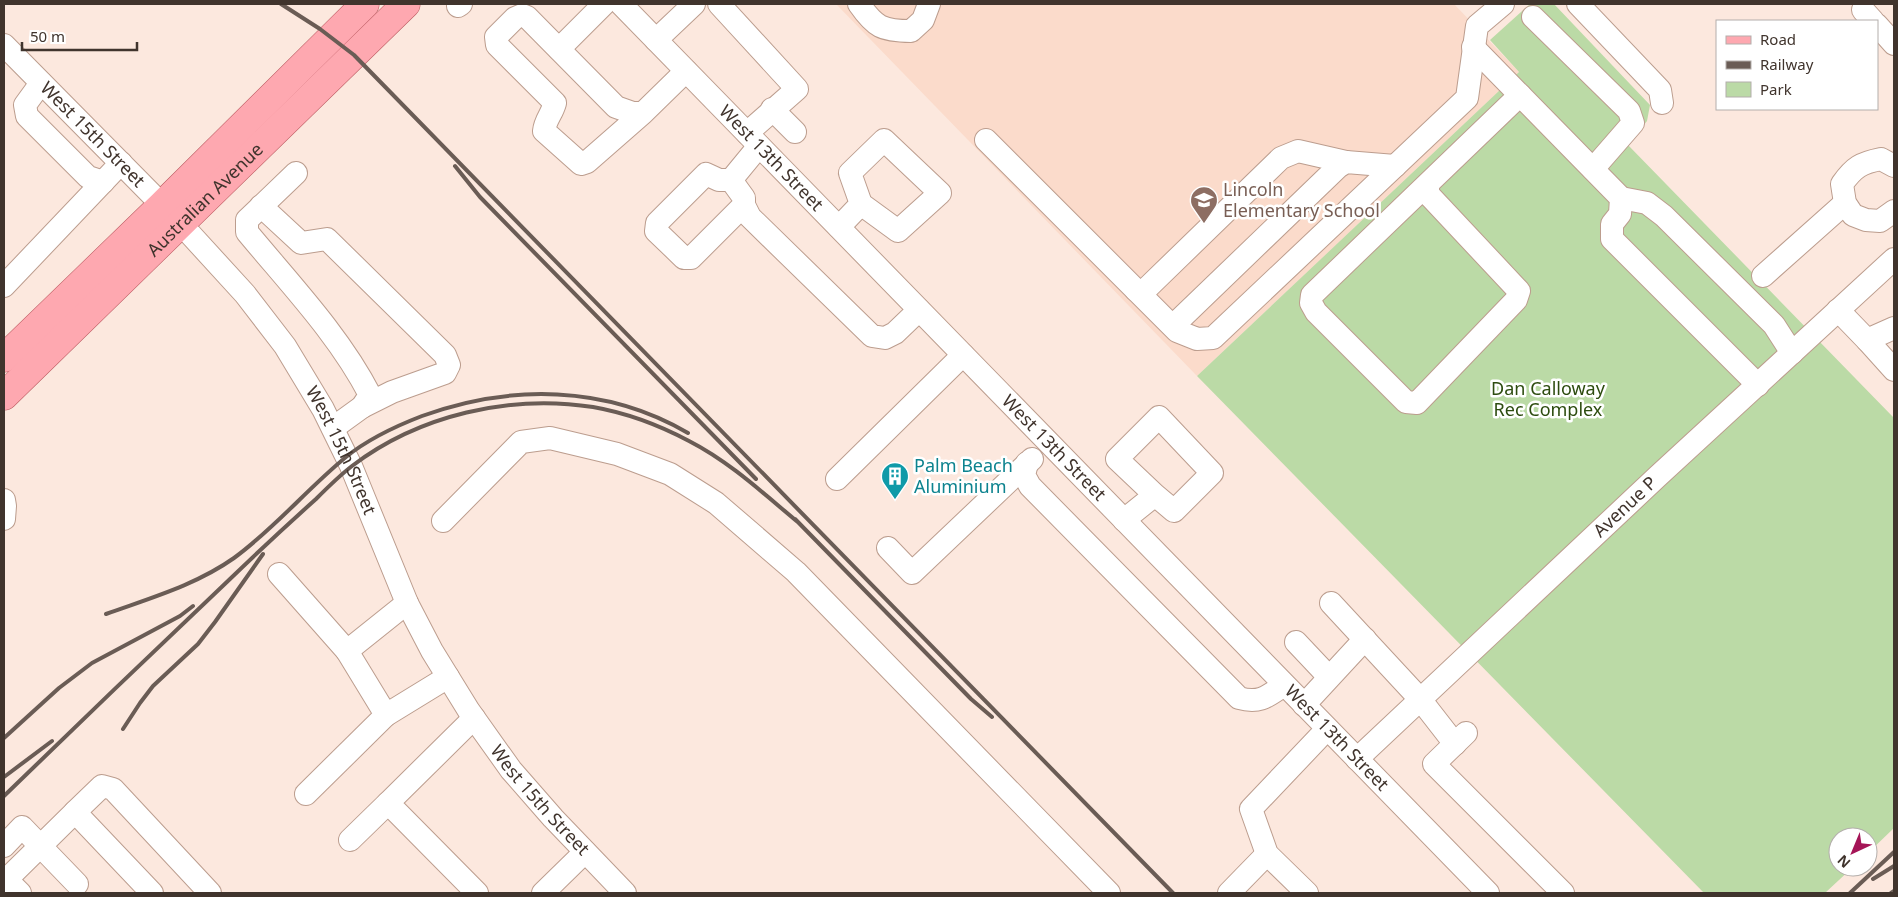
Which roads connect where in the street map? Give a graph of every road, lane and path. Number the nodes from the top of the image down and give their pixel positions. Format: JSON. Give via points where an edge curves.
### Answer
{"nodes":[{"id":1,"x":365,"y":4,"type":"edge"},
{"id":2,"x":406,"y":4,"type":"edge"},
{"id":3,"x":604,"y":4,"type":"edge"},
{"id":4,"x":620,"y":4,"type":"edge"},
{"id":5,"x":694,"y":4,"type":"edge"},
{"id":6,"x":719,"y":4,"type":"edge"},
{"id":7,"x":859,"y":4,"type":"edge"},
{"id":8,"x":930,"y":4,"type":"edge"},
{"id":9,"x":1503,"y":4,"type":"edge"},
{"id":10,"x":1578,"y":4,"type":"edge"},
{"id":11,"x":523,"y":10,"type":"edge"},
{"id":12,"x":1533,"y":17,"type":"dead end"},
{"id":13,"x":1878,"y":27,"type":"edge"},
{"id":14,"x":1475,"y":37,"type":"junction"},
{"id":15,"x":656,"y":40,"type":"junction"},
{"id":16,"x":1894,"y":44,"type":"edge"},
{"id":17,"x":559,"y":49,"type":"junction"},
{"id":18,"x":8,"y":57,"type":"edge"},
{"id":19,"x":686,"y":71,"type":"junction"},
{"id":20,"x":41,"y":83,"type":"junction"},
{"id":21,"x":1520,"y":95,"type":"junction"},
{"id":22,"x":1662,"y":103,"type":"dead end"},
{"id":23,"x":772,"y":109,"type":"junction"},
{"id":24,"x":643,"y":113,"type":"junction"},
{"id":25,"x":795,"y":132,"type":"dead end"},
{"id":26,"x":753,"y":140,"type":"junction"},
{"id":27,"x":986,"y":140,"type":"dead end"},
{"id":28,"x":1346,"y":162,"type":"junction"},
{"id":29,"x":121,"y":163,"type":"junction"},
{"id":30,"x":1893,"y":163,"type":"edge"},
{"id":31,"x":1395,"y":166,"type":"junction"},
{"id":32,"x":1593,"y":169,"type":"junction"},
{"id":33,"x":296,"y":173,"type":"dead end"},
{"id":34,"x":731,"y":180,"type":"junction"},
{"id":35,"x":103,"y":182,"type":"junction"},
{"id":36,"x":1428,"y":184,"type":"junction"},
{"id":37,"x":1621,"y":198,"type":"junction"},
{"id":38,"x":1844,"y":203,"type":"junction"},
{"id":39,"x":861,"y":204,"type":"dead end"},
{"id":40,"x":744,"y":205,"type":"junction"},
{"id":41,"x":261,"y":206,"type":"junction"},
{"id":42,"x":1894,"y":211,"type":"edge"},
{"id":43,"x":172,"y":214,"type":"junction"},
{"id":44,"x":838,"y":227,"type":"junction"},
{"id":45,"x":1894,"y":259,"type":"edge"},
{"id":46,"x":1763,"y":276,"type":"dead end"},
{"id":47,"x":4,"y":286,"type":"edge"},
{"id":48,"x":1136,"y":290,"type":"junction"},
{"id":49,"x":919,"y":310,"type":"junction"},
{"id":50,"x":1838,"y":310,"type":"junction"},
{"id":51,"x":1170,"y":323,"type":"junction"},
{"id":52,"x":1894,"y":328,"type":"edge"},
{"id":53,"x":1867,"y":340,"type":"junction"},
{"id":54,"x":1792,"y":353,"type":"junction"},
{"id":55,"x":963,"y":355,"type":"junction"},
{"id":56,"x":4,"y":358,"type":"edge"},
{"id":57,"x":1894,"y":370,"type":"edge"},
{"id":58,"x":1758,"y":385,"type":"junction"},
{"id":59,"x":4,"y":396,"type":"edge"},
{"id":60,"x":362,"y":407,"type":"junction"},
{"id":61,"x":333,"y":428,"type":"junction"},
{"id":62,"x":1049,"y":443,"type":"junction"},
{"id":63,"x":1028,"y":463,"type":"junction"},
{"id":64,"x":837,"y":479,"type":"dead end"},
{"id":65,"x":1154,"y":494,"type":"dead end"},
{"id":66,"x":4,"y":500,"type":"edge"},
{"id":67,"x":4,"y":520,"type":"edge"},
{"id":68,"x":1124,"y":520,"type":"junction"},
{"id":69,"x":443,"y":521,"type":"dead end"},
{"id":70,"x":888,"y":548,"type":"dead end"},
{"id":71,"x":279,"y":574,"type":"dead end"},
{"id":72,"x":407,"y":602,"type":"junction"},
{"id":73,"x":1331,"y":603,"type":"dead end"},
{"id":74,"x":1365,"y":639,"type":"junction"},
{"id":75,"x":1296,"y":642,"type":"dead end"},
{"id":76,"x":347,"y":650,"type":"junction"},
{"id":77,"x":448,"y":677,"type":"junction"},
{"id":78,"x":1329,"y":677,"type":"junction"},
{"id":79,"x":1284,"y":685,"type":"junction"},
{"id":80,"x":1420,"y":699,"type":"junction"},
{"id":81,"x":1304,"y":705,"type":"junction"},
{"id":82,"x":386,"y":715,"type":"junction"},
{"id":83,"x":474,"y":718,"type":"junction"},
{"id":84,"x":1327,"y":729,"type":"junction"},
{"id":85,"x":1357,"y":759,"type":"junction"},
{"id":86,"x":306,"y":794,"type":"dead end"},
{"id":87,"x":388,"y":803,"type":"junction"},
{"id":88,"x":75,"y":812,"type":"junction"},
{"id":89,"x":350,"y":840,"type":"dead end"},
{"id":90,"x":4,"y":846,"type":"edge"},
{"id":91,"x":40,"y":846,"type":"junction"},
{"id":92,"x":585,"y":852,"type":"junction"},
{"id":93,"x":1267,"y":854,"type":"junction"},
{"id":94,"x":8,"y":883,"type":"edge"},
{"id":95,"x":77,"y":884,"type":"dead end"},
{"id":96,"x":621,"y":892,"type":"edge"},
{"id":97,"x":152,"y":893,"type":"edge"},
{"id":98,"x":210,"y":893,"type":"edge"},
{"id":99,"x":477,"y":893,"type":"edge"},
{"id":100,"x":543,"y":893,"type":"edge"},
{"id":101,"x":1109,"y":893,"type":"edge"},
{"id":102,"x":1229,"y":893,"type":"edge"},
{"id":103,"x":1307,"y":893,"type":"edge"},
{"id":104,"x":1488,"y":893,"type":"edge"},
{"id":105,"x":1563,"y":893,"type":"edge"}],
"edges":[{"from":1,"to":43,"type":"main road","name":"Australian Avenue"},
{"from":2,"to":43,"type":"main road","name":"Australian Avenue"},
{"from":3,"to":17,"type":"street"},
{"from":4,"to":15,"type":"street","name":"West 13th Street"},
{"from":5,"to":15,"type":"street"},
{"from":6,"to":23,"type":"street","via":[[797,89]]},
{"from":7,"to":8,"type":"street","via":[[881,28],[911,31],[923,20]]},
{"from":9,"to":14,"type":"street"},
{"from":10,"to":22,"type":"street","via":[[1660,90]]},
{"from":11,"to":17,"type":"street"},
{"from":11,"to":24,"type":"street","via":[[522,15],[496,37],[497,45],[555,103],[544,123],[544,131],[581,164]]},
{"from":12,"to":32,"type":"street","via":[[1629,111],[1633,123]]},
{"from":13,"to":16,"type":"street"},
{"from":14,"to":21,"type":"street"},
{"from":14,"to":31,"type":"street","via":[[1467,98]]},
{"from":15,"to":19,"type":"street","name":"West 13th Street"},
{"from":17,"to":24,"type":"street","via":[[616,107]]},
{"from":18,"to":20,"type":"street","name":"West 15th Street"},
{"from":19,"to":24,"type":"street"},
{"from":19,"to":26,"type":"street","name":"West 13th Street"},
{"from":20,"to":29,"type":"street","name":"West 15th Street"},
{"from":20,"to":35,"type":"street","via":[[25,105],[27,116],[88,177]]},
{"from":21,"to":32,"type":"street"},
{"from":21,"to":36,"type":"street"},
{"from":23,"to":25,"type":"street"},
{"from":23,"to":26,"type":"street"},
{"from":26,"to":34,"type":"street"},
{"from":26,"to":44,"type":"street","name":"West 13th Street"},
{"from":27,"to":48,"type":"street"},
{"from":28,"to":31,"type":"street"},
{"from":28,"to":48,"type":"street","via":[[1298,151],[1281,158],[1145,290]]},
{"from":28,"to":51,"type":"street","via":[[1176,323]]},
{"from":29,"to":35,"type":"street"},
{"from":29,"to":43,"type":"street","name":"West 15th Street"},
{"from":30,"to":38,"type":"street","via":[[1881,159],[1865,162],[1852,171],[1842,184]]},
{"from":31,"to":51,"type":"street","via":[[1213,338],[1197,340],[1177,331]]},
{"from":32,"to":37,"type":"street"},
{"from":33,"to":41,"type":"street"},
{"from":34,"to":40,"type":"street","via":[[744,198]]},
{"from":34,"to":40,"type":"street","via":[[719,180],[706,174],[657,223],[656,231],[684,258],[692,258]]},
{"from":35,"to":47,"type":"street"},
{"from":36,"to":36,"type":"street","via":[[1312,295],[1311,303],[1316,312],[1406,402],[1417,403],[1516,300],[1519,291],[1428,194]]},
{"from":37,"to":54,"type":"street","via":[[1647,203],[1664,216],[1774,325]]},
{"from":37,"to":58,"type":"street","via":[[1620,214],[1612,224],[1612,239]]},
{"from":38,"to":42,"type":"street","via":[[1854,215],[1866,220],[1880,221]]},
{"from":38,"to":46,"type":"street"},
{"from":39,"to":44,"type":"street"},
{"from":40,"to":49,"type":"street","via":[[750,217],[872,336],[884,338],[895,333]]},
{"from":41,"to":60,"type":"street","via":[[246,220],[247,232],[308,306],[360,377],[370,395]]},
{"from":41,"to":60,"type":"street","via":[[301,243],[326,239],[445,355],[449,365],[445,373],[392,392]]},
{"from":43,"to":56,"type":"main road","name":"Australian Avenue"},
{"from":43,"to":59,"type":"main road","name":"Australian Avenue"},
{"from":43,"to":61,"type":"street","name":"West 15th Street","via":[[245,294],[285,346]]},
{"from":44,"to":49,"type":"street","name":"West 13th Street"},
{"from":45,"to":50,"type":"street","name":"Avenue P"},
{"from":48,"to":51,"type":"street"},
{"from":49,"to":55,"type":"street","name":"West 13th Street"},
{"from":50,"to":53,"type":"street"},
{"from":50,"to":54,"type":"street","name":"Avenue P"},
{"from":52,"to":53,"type":"street"},
{"from":53,"to":57,"type":"street"},
{"from":54,"to":58,"type":"street","name":"Avenue P"},
{"from":55,"to":62,"type":"street","name":"West 13th Street"},
{"from":55,"to":64,"type":"street"},
{"from":58,"to":80,"type":"street","name":"Avenue P"},
{"from":60,"to":61,"type":"street"},
{"from":61,"to":72,"type":"street","name":"West 15th Street"},
{"from":62,"to":63,"type":"street"},
{"from":62,"to":68,"type":"street","name":"West 13th Street"},
{"from":63,"to":70,"type":"street","via":[[912,573]]},
{"from":63,"to":79,"type":"street","via":[[1024,475],[1030,486],[1239,698],[1251,701],[1266,697]]},
{"from":65,"to":68,"type":"street"},
{"from":66,"to":67,"type":"street"},
{"from":68,"to":79,"type":"street","name":"West 13th Street"},
{"from":69,"to":101,"type":"street","via":[[521,442],[550,438],[617,454],[670,474],[716,503],[796,572]]},
{"from":71,"to":76,"type":"street"},
{"from":72,"to":76,"type":"street"},
{"from":72,"to":77,"type":"street","name":"West 15th Street"},
{"from":73,"to":74,"type":"street"},
{"from":74,"to":78,"type":"street"},
{"from":74,"to":80,"type":"street"},
{"from":75,"to":78,"type":"street"},
{"from":76,"to":82,"type":"street"},
{"from":77,"to":82,"type":"street"},
{"from":77,"to":83,"type":"street","name":"West 15th Street"},
{"from":78,"to":81,"type":"street"},
{"from":79,"to":81,"type":"street","name":"West 13th Street"},
{"from":80,"to":85,"type":"street","name":"Avenue P"},
{"from":80,"to":105,"type":"street","via":[[1461,738],[1434,764]]},
{"from":81,"to":84,"type":"street","name":"West 13th Street"},
{"from":82,"to":86,"type":"street"},
{"from":83,"to":87,"type":"street"},
{"from":83,"to":92,"type":"street","name":"West 15th Street","via":[[511,770]]},
{"from":84,"to":85,"type":"street","name":"West 13th Street"},
{"from":84,"to":93,"type":"street","via":[[1250,809]]},
{"from":85,"to":104,"type":"street","name":"West 13th Street"},
{"from":87,"to":89,"type":"street"},
{"from":87,"to":99,"type":"street"},
{"from":88,"to":91,"type":"street"},
{"from":88,"to":97,"type":"street"},
{"from":88,"to":98,"type":"street","via":[[102,786],[113,789]]},
{"from":90,"to":91,"type":"street","via":[[22,827]]},
{"from":91,"to":94,"type":"street"},
{"from":91,"to":95,"type":"street"},
{"from":92,"to":96,"type":"street","name":"West 15th Street"},
{"from":92,"to":100,"type":"street"},
{"from":93,"to":102,"type":"street"},
{"from":93,"to":103,"type":"street"}]}
